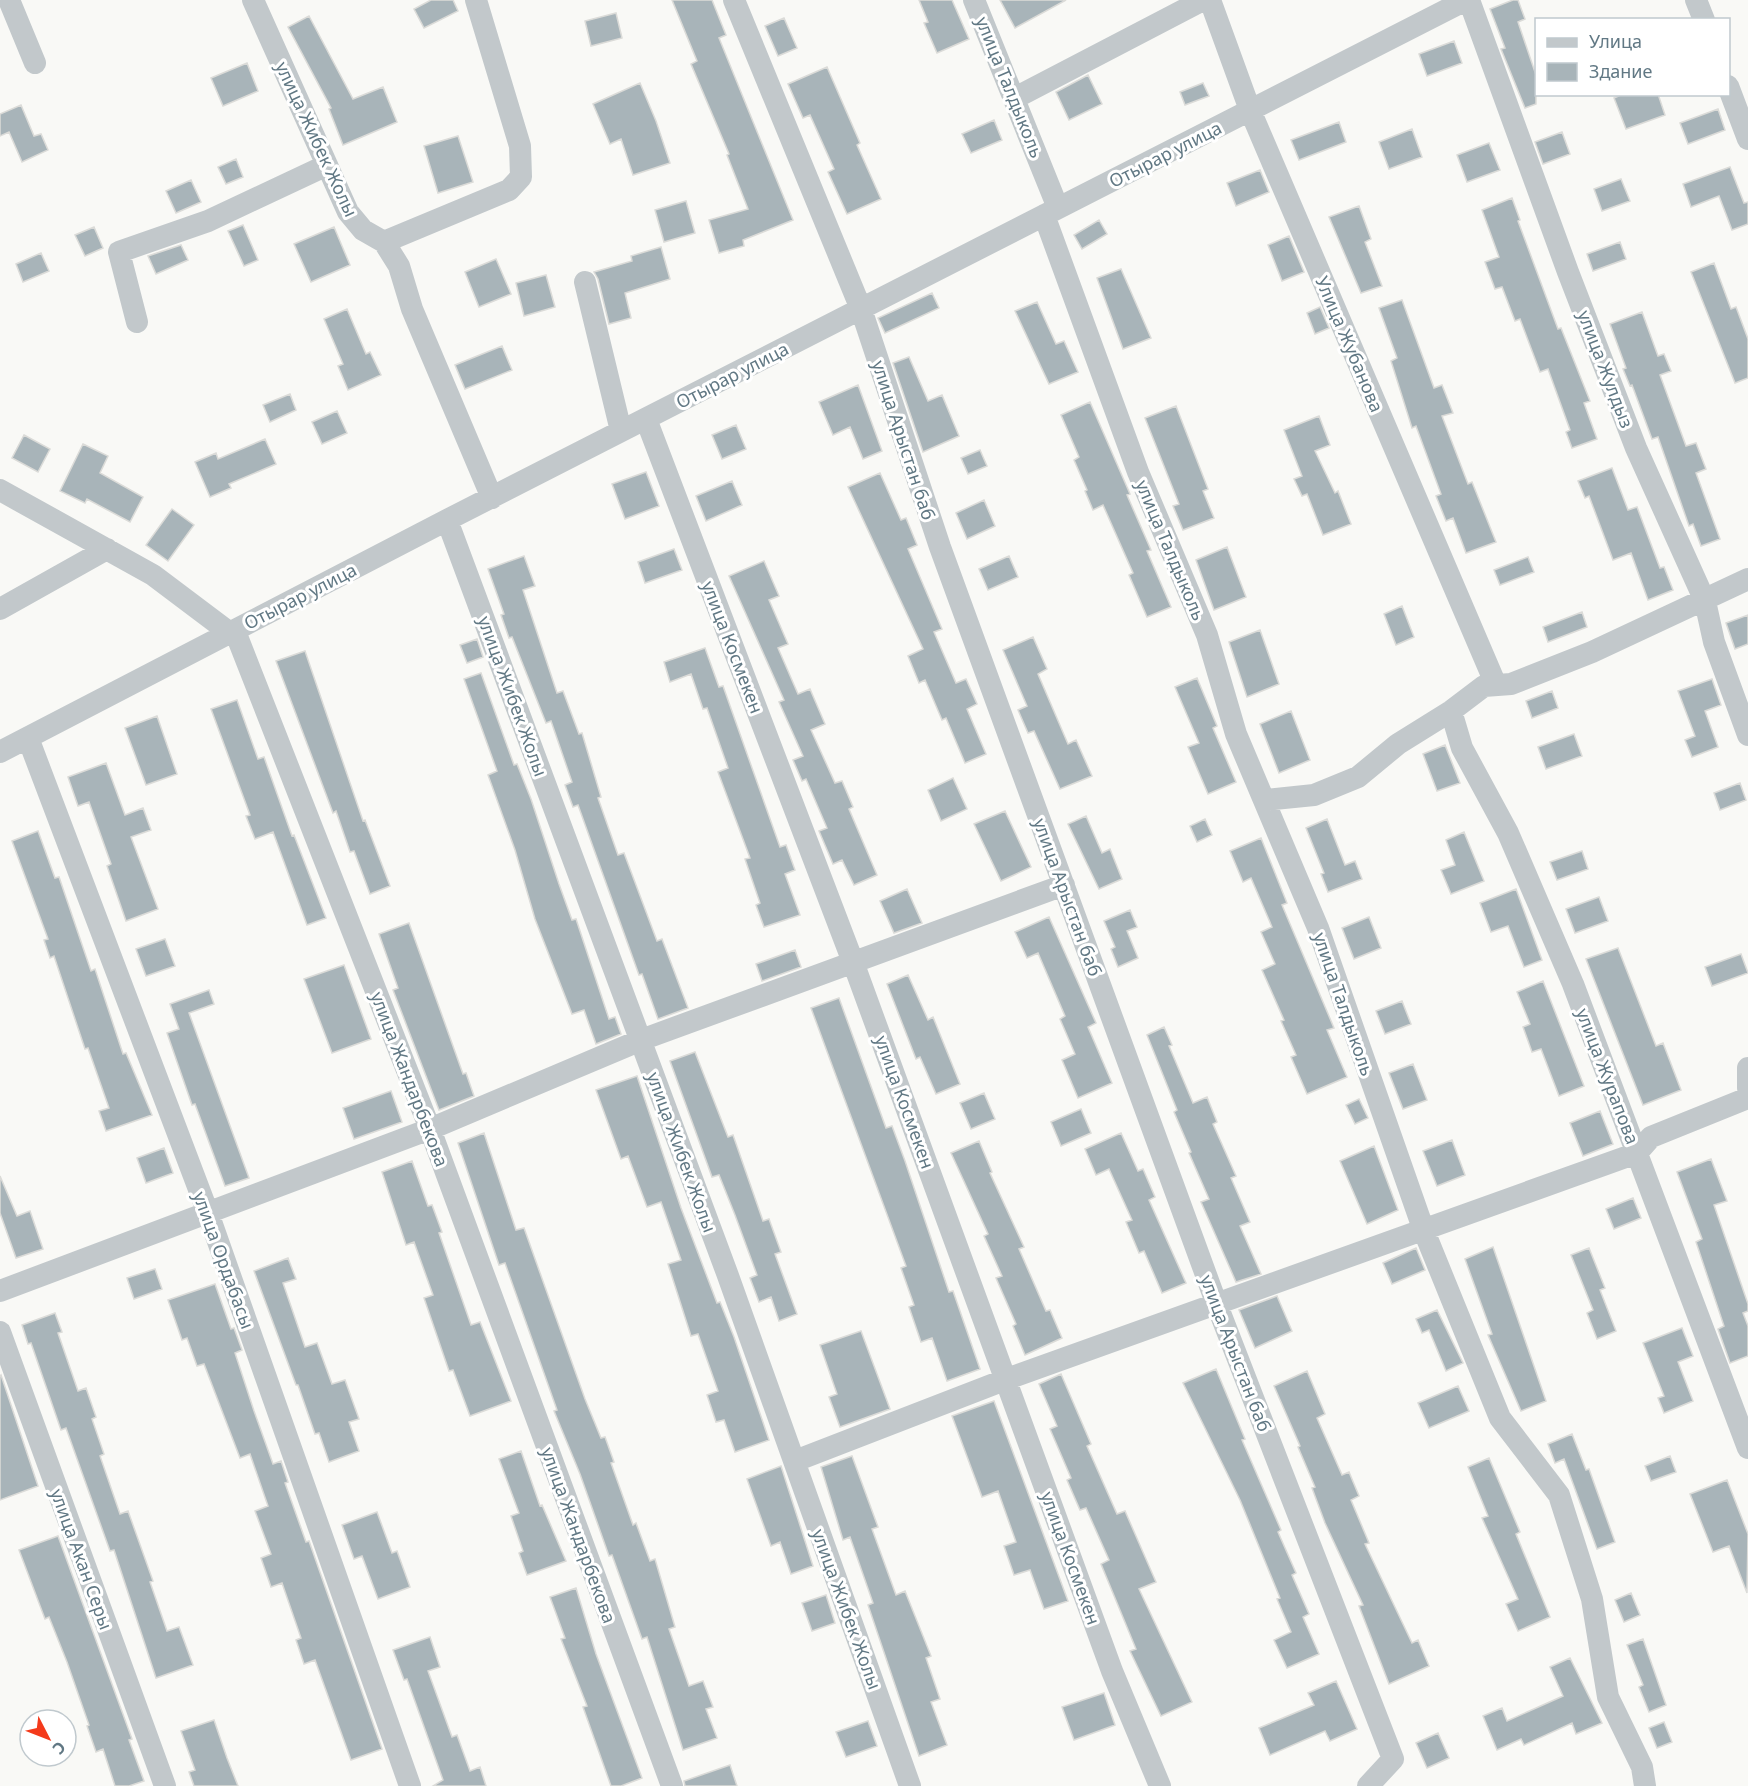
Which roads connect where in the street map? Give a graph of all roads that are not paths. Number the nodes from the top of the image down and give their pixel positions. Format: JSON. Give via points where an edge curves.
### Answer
{"nodes":[{"id":1,"x":9,"y":0,"type":"edge"},
{"id":2,"x":253,"y":0,"type":"edge"},
{"id":3,"x":476,"y":0,"type":"edge"},
{"id":4,"x":734,"y":0,"type":"edge"},
{"id":5,"x":974,"y":0,"type":"edge"},
{"id":6,"x":1203,"y":0,"type":"edge"},
{"id":7,"x":1210,"y":0,"type":"edge"},
{"id":8,"x":1467,"y":0,"type":"edge"},
{"id":9,"x":1696,"y":0,"type":"edge"},
{"id":10,"x":1703,"y":18,"type":"edge"},
{"id":11,"x":35,"y":63,"type":"dead end"},
{"id":12,"x":1730,"y":91,"type":"edge"},
{"id":13,"x":1015,"y":98,"type":"junction"},
{"id":14,"x":1250,"y":110,"type":"junction"},
{"id":15,"x":1748,"y":139,"type":"edge"},
{"id":16,"x":326,"y":166,"type":"junction"},
{"id":17,"x":1051,"y":212,"type":"junction"},
{"id":18,"x":384,"y":242,"type":"junction"},
{"id":19,"x":585,"y":282,"type":"dead end"},
{"id":20,"x":861,"y":309,"type":"junction"},
{"id":21,"x":137,"y":322,"type":"dead end"},
{"id":22,"x":646,"y":419,"type":"junction"},
{"id":23,"x":621,"y":431,"type":"junction"},
{"id":24,"x":0,"y":490,"type":"edge"},
{"id":25,"x":492,"y":498,"type":"junction"},
{"id":26,"x":447,"y":520,"type":"junction"},
{"id":27,"x":107,"y":549,"type":"junction"},
{"id":28,"x":1748,"y":579,"type":"edge"},
{"id":29,"x":1705,"y":601,"type":"junction"},
{"id":30,"x":0,"y":609,"type":"edge"},
{"id":31,"x":230,"y":633,"type":"junction"},
{"id":32,"x":1496,"y":685,"type":"junction"},
{"id":33,"x":1451,"y":711,"type":"junction"},
{"id":34,"x":1748,"y":735,"type":"edge"},
{"id":35,"x":28,"y":738,"type":"junction"},
{"id":36,"x":0,"y":752,"type":"edge"},
{"id":37,"x":1265,"y":800,"type":"junction"},
{"id":38,"x":1064,"y":885,"type":"junction"},
{"id":39,"x":853,"y":962,"type":"junction"},
{"id":40,"x":641,"y":1040,"type":"junction"},
{"id":41,"x":1748,"y":1068,"type":"edge"},
{"id":42,"x":1748,"y":1088,"type":"edge"},
{"id":43,"x":1748,"y":1098,"type":"edge"},
{"id":44,"x":430,"y":1129,"type":"junction"},
{"id":45,"x":1637,"y":1153,"type":"junction"},
{"id":46,"x":208,"y":1214,"type":"junction"},
{"id":47,"x":1424,"y":1231,"type":"junction"},
{"id":48,"x":0,"y":1291,"type":"edge"},
{"id":49,"x":1216,"y":1305,"type":"junction"},
{"id":50,"x":0,"y":1332,"type":"edge"},
{"id":51,"x":1007,"y":1379,"type":"junction"},
{"id":52,"x":1748,"y":1448,"type":"edge"},
{"id":53,"x":795,"y":1461,"type":"junction"},
{"id":54,"x":165,"y":1786,"type":"edge"},
{"id":55,"x":410,"y":1786,"type":"edge"},
{"id":56,"x":672,"y":1786,"type":"edge"},
{"id":57,"x":910,"y":1786,"type":"edge"},
{"id":58,"x":1160,"y":1786,"type":"edge"},
{"id":59,"x":1368,"y":1786,"type":"edge"},
{"id":60,"x":1645,"y":1786,"type":"edge"}],
"edges":[{"from":1,"to":11,"type":"street"},
{"from":2,"to":16,"type":"street","name":"улица Жибек Жолы"},
{"from":3,"to":18,"type":"street","via":[[520,146],[521,177],[509,190]]},
{"from":4,"to":20,"type":"street","name":"улица Арыстан баб"},
{"from":5,"to":13,"type":"street","name":"улица Талдыколь"},
{"from":6,"to":13,"type":"street"},
{"from":7,"to":14,"type":"street","name":"Улица Жубанова"},
{"from":8,"to":14,"type":"street","name":"Отырар улица"},
{"from":8,"to":29,"type":"street","name":"улица Жулдыз","via":[[1636,448]]},
{"from":9,"to":10,"type":"street"},
{"from":12,"to":15,"type":"street"},
{"from":13,"to":17,"type":"street","name":"улица Талдыколь"},
{"from":14,"to":17,"type":"street","name":"Отырар улица"},
{"from":14,"to":32,"type":"street","name":"Улица Жубанова"},
{"from":16,"to":18,"type":"street","name":"улица Жибек Жолы","via":[[354,221]]},
{"from":16,"to":21,"type":"street","via":[[208,221],[119,252]]},
{"from":17,"to":20,"type":"street","name":"Отырар улица"},
{"from":17,"to":37,"type":"street","name":"улица Талдыколь","via":[[1138,472],[1207,635],[1236,734]]},
{"from":18,"to":25,"type":"street","name":"улица Жибек Жолы","via":[[399,266],[412,309]]},
{"from":19,"to":23,"type":"street"},
{"from":20,"to":22,"type":"street","name":"Отырар улица"},
{"from":20,"to":38,"type":"street","name":"улица Арыстан баб","via":[[940,546]]},
{"from":22,"to":23,"type":"street","name":"Отырар улица"},
{"from":22,"to":39,"type":"street","name":"улица Космекен"},
{"from":23,"to":25,"type":"street","name":"Отырар улица"},
{"from":24,"to":27,"type":"street","name":"улица Жандарбекова"},
{"from":25,"to":26,"type":"street","name":"Отырар улица"},
{"from":26,"to":31,"type":"street","name":"Отырар улица"},
{"from":26,"to":40,"type":"street","name":"улица Жибек Жолы"},
{"from":27,"to":30,"type":"street"},
{"from":27,"to":31,"type":"street","name":"улица Жандарбекова","via":[[153,575]]},
{"from":28,"to":29,"type":"street"},
{"from":29,"to":32,"type":"street","via":[[1592,652],[1511,684]]},
{"from":29,"to":34,"type":"street","name":"улица Жулдыз","via":[[1714,642]]},
{"from":31,"to":35,"type":"street","name":"Отырар улица"},
{"from":31,"to":44,"type":"street","name":"улица Жандарбекова","via":[[238,639]]},
{"from":32,"to":33,"type":"street","via":[[1484,686]]},
{"from":33,"to":37,"type":"street","via":[[1398,744],[1358,777],[1314,795]]},
{"from":33,"to":45,"type":"street","name":"улица Журапова","via":[[1462,748],[1508,833],[1573,984]]},
{"from":35,"to":36,"type":"street","name":"Отырар улица"},
{"from":35,"to":46,"type":"street","name":"улица Ордабасы"},
{"from":37,"to":47,"type":"street","name":"улица Талдыколь","via":[[1318,928]]},
{"from":38,"to":39,"type":"street"},
{"from":38,"to":49,"type":"street","name":"улица Арыстан баб"},
{"from":39,"to":40,"type":"street"},
{"from":39,"to":51,"type":"street","name":"улица Космекен"},
{"from":40,"to":44,"type":"street"},
{"from":40,"to":53,"type":"street","name":"улица Жибек Жолы"},
{"from":41,"to":42,"type":"street"},
{"from":43,"to":45,"type":"street","via":[[1651,1137]]},
{"from":44,"to":46,"type":"street"},
{"from":44,"to":56,"type":"street","name":"улица Жандарбекова"},
{"from":45,"to":47,"type":"street"},
{"from":45,"to":52,"type":"street","name":"улица Журапова"},
{"from":46,"to":48,"type":"street"},
{"from":46,"to":55,"type":"street","name":"улица Ордабасы"},
{"from":47,"to":49,"type":"street"},
{"from":47,"to":60,"type":"street","name":"улица Талдыколь","via":[[1500,1418],[1559,1495],[1592,1599],[1608,1697],[1642,1767]]},
{"from":49,"to":51,"type":"street"},
{"from":49,"to":59,"type":"street","name":"улица Арыстан баб","via":[[1393,1759]]},
{"from":50,"to":54,"type":"street","name":"улица Акан Серы"},
{"from":51,"to":53,"type":"street"},
{"from":51,"to":58,"type":"street","name":"улица Космекен","via":[[1112,1671]]},
{"from":53,"to":57,"type":"street","name":"улица Жибек Жолы"}]}
